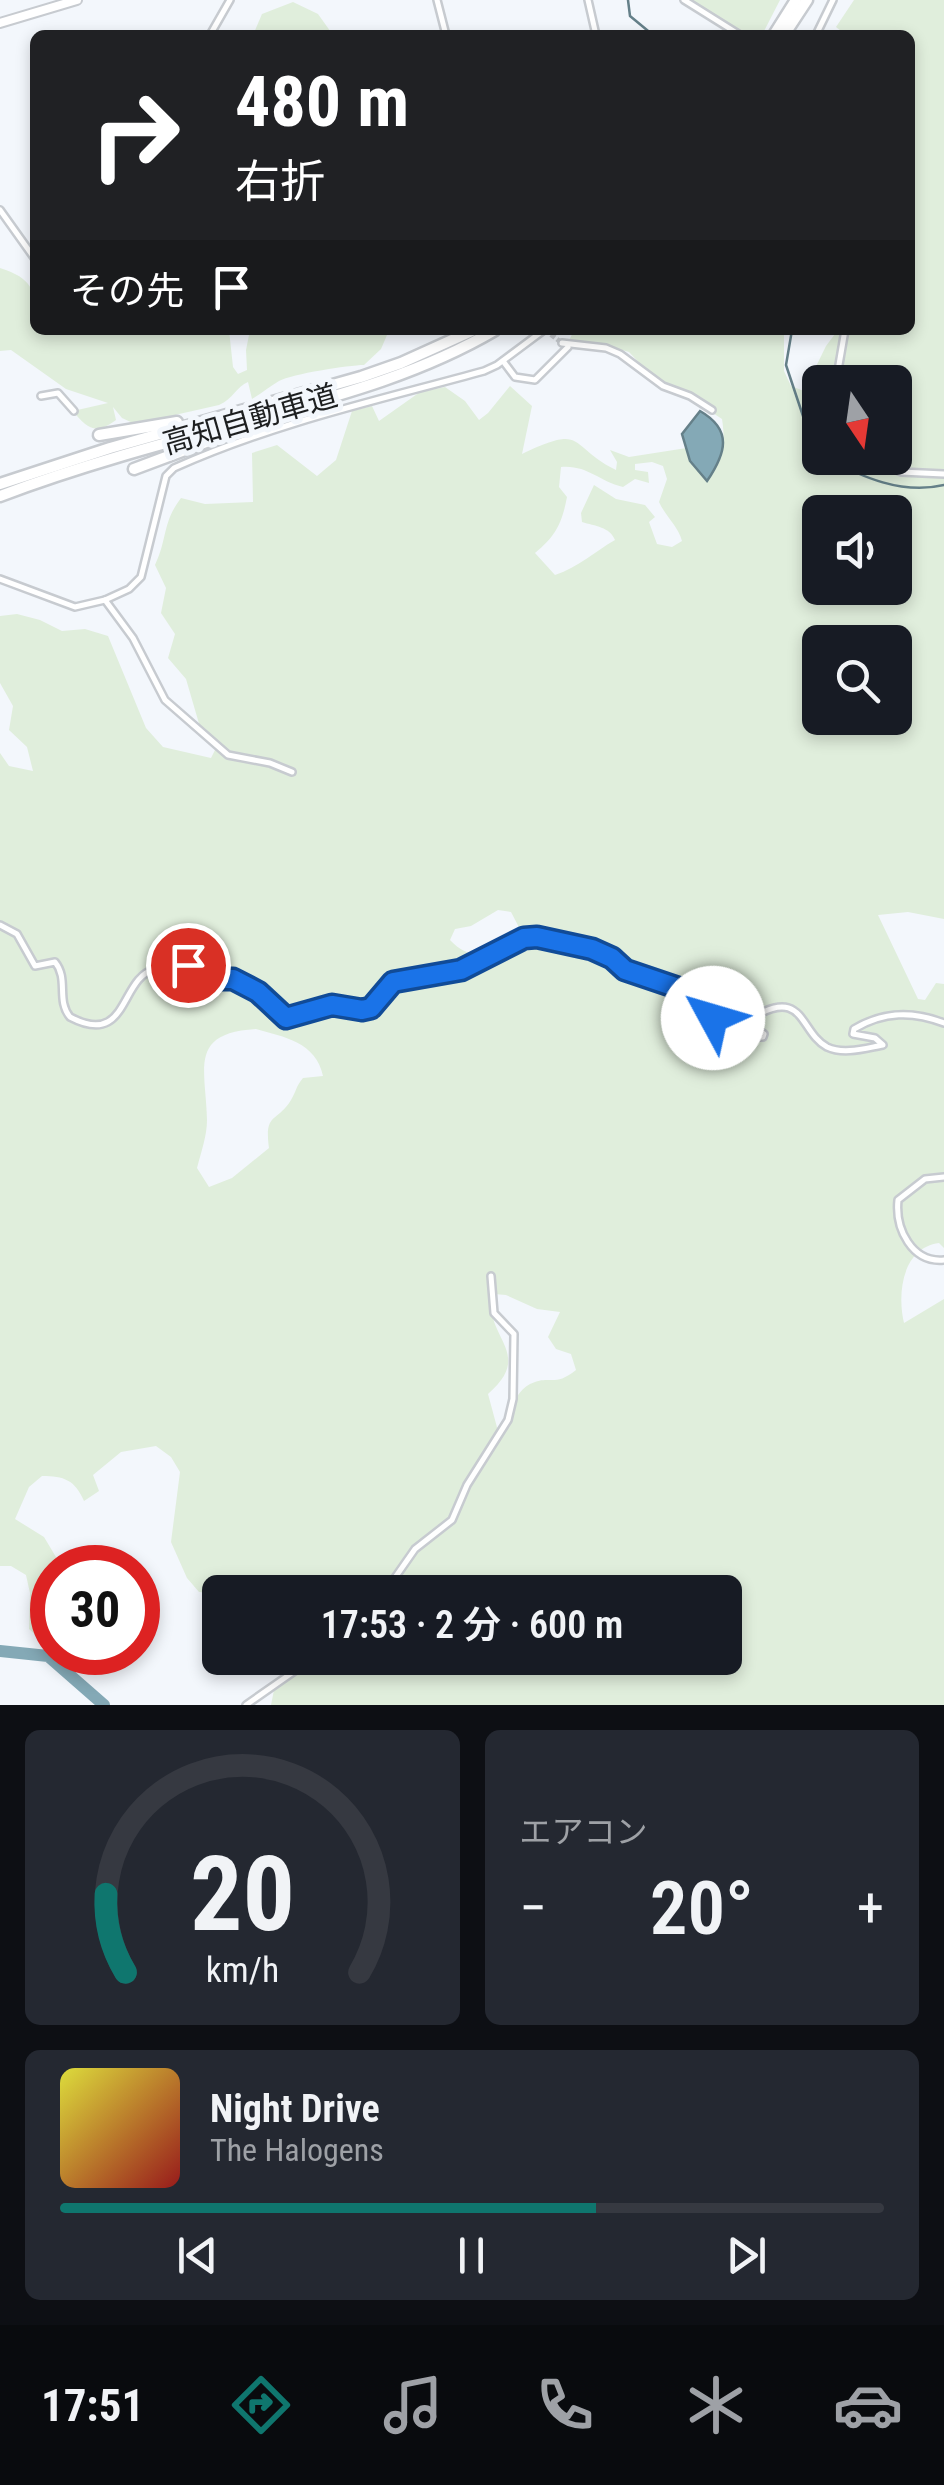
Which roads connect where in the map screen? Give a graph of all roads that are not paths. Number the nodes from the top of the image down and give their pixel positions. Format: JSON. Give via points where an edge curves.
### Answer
{"nodes":[{"id":1,"x":76,"y":0,"type":"edge"},
{"id":2,"x":230,"y":0,"type":"edge"},
{"id":3,"x":438,"y":0,"type":"edge"},
{"id":4,"x":588,"y":0,"type":"edge"},
{"id":5,"x":684,"y":0,"type":"edge"},
{"id":6,"x":796,"y":0,"type":"edge"},
{"id":7,"x":807,"y":0,"type":"edge"},
{"id":8,"x":833,"y":0,"type":"edge"},
{"id":9,"x":0,"y":23,"type":"edge"},
{"id":10,"x":213,"y":30,"type":"edge"},
{"id":11,"x":445,"y":30,"type":"edge"},
{"id":12,"x":595,"y":30,"type":"edge"},
{"id":13,"x":732,"y":30,"type":"edge"},
{"id":14,"x":780,"y":30,"type":"edge"},
{"id":15,"x":781,"y":30,"type":"edge"},
{"id":16,"x":818,"y":30,"type":"edge"},
{"id":17,"x":0,"y":210,"type":"edge"},
{"id":18,"x":30,"y":252,"type":"edge"},
{"id":19,"x":463,"y":335,"type":"edge"},
{"id":20,"x":486,"y":335,"type":"edge"},
{"id":21,"x":538,"y":335,"type":"edge"},
{"id":22,"x":844,"y":335,"type":"edge"},
{"id":23,"x":503,"y":362,"type":"junction"},
{"id":24,"x":839,"y":365,"type":"edge"},
{"id":25,"x":321,"y":395,"type":"junction"},
{"id":26,"x":41,"y":396,"type":"dead end"},
{"id":27,"x":74,"y":410,"type":"dead end"},
{"id":28,"x":712,"y":410,"type":"dead end"},
{"id":29,"x":99,"y":435,"type":"dead end"},
{"id":30,"x":134,"y":468,"type":"dead end"},
{"id":31,"x":912,"y":473,"type":"edge"},
{"id":32,"x":944,"y":474,"type":"edge"},
{"id":33,"x":0,"y":484,"type":"edge"},
{"id":34,"x":0,"y":496,"type":"edge"},
{"id":35,"x":0,"y":579,"type":"edge"},
{"id":36,"x":105,"y":600,"type":"junction"},
{"id":37,"x":292,"y":772,"type":"dead end"},
{"id":38,"x":0,"y":924,"type":"edge"},
{"id":39,"x":944,"y":1023,"type":"edge"},
{"id":40,"x":944,"y":1177,"type":"edge"},
{"id":41,"x":944,"y":1260,"type":"edge"},
{"id":42,"x":491,"y":1276,"type":"dead end"},
{"id":43,"x":397,"y":1575,"type":"edge"},
{"id":44,"x":289,"y":1675,"type":"edge"},
{"id":45,"x":246,"y":1705,"type":"edge"}],
"edges":[{"from":1,"to":9,"type":"main road"},
{"from":2,"to":10,"type":"street"},
{"from":3,"to":11,"type":"street"},
{"from":4,"to":12,"type":"street"},
{"from":5,"to":13,"type":"street"},
{"from":6,"to":14,"type":"highway"},
{"from":7,"to":15,"type":"highway"},
{"from":8,"to":16,"type":"street"},
{"from":17,"to":18,"type":"street"},
{"from":19,"to":25,"type":"highway","name":"高知自動車道"},
{"from":20,"to":25,"type":"highway","name":"高知自動車道","via":[[408,372]]},
{"from":21,"to":23,"type":"street"},
{"from":22,"to":24,"type":"street"},
{"from":23,"to":28,"type":"street","via":[[515,376],[535,380],[565,344],[606,348]]},
{"from":23,"to":36,"type":"street","via":[[271,430],[174,468],[166,476],[141,577]]},
{"from":25,"to":29,"type":"highway"},
{"from":25,"to":30,"type":"highway"},
{"from":25,"to":33,"type":"highway","name":"高知自動車道","via":[[110,448]]},
{"from":25,"to":34,"type":"highway","name":"高知自動車道"},
{"from":26,"to":27,"type":"street","via":[[58,393]]},
{"from":31,"to":32,"type":"street"},
{"from":35,"to":36,"type":"street","via":[[75,607]]},
{"from":36,"to":37,"type":"street","via":[[165,700],[228,755]]},
{"from":38,"to":39,"type":"street","via":[[16,934],[35,966],[55,962],[60,968],[70,1017],[97,1025],[115,1018],[140,978],[155,970],[188,965],[214,979],[233,979],[286,1018],[332,1005],[371,1008],[393,982],[461,970],[537,937],[592,949],[625,970],[696,994],[732,1035],[764,1037],[750,1020],[784,1008],[798,1012],[823,1045],[843,1050],[883,1046],[854,1029],[892,1013]]},
{"from":40,"to":41,"type":"street","via":[[924,1179],[898,1200],[897,1210],[920,1256]]},
{"from":42,"to":43,"type":"street","via":[[494,1313],[514,1334],[512,1409],[452,1520],[415,1549]]},
{"from":44,"to":45,"type":"street"}]}
